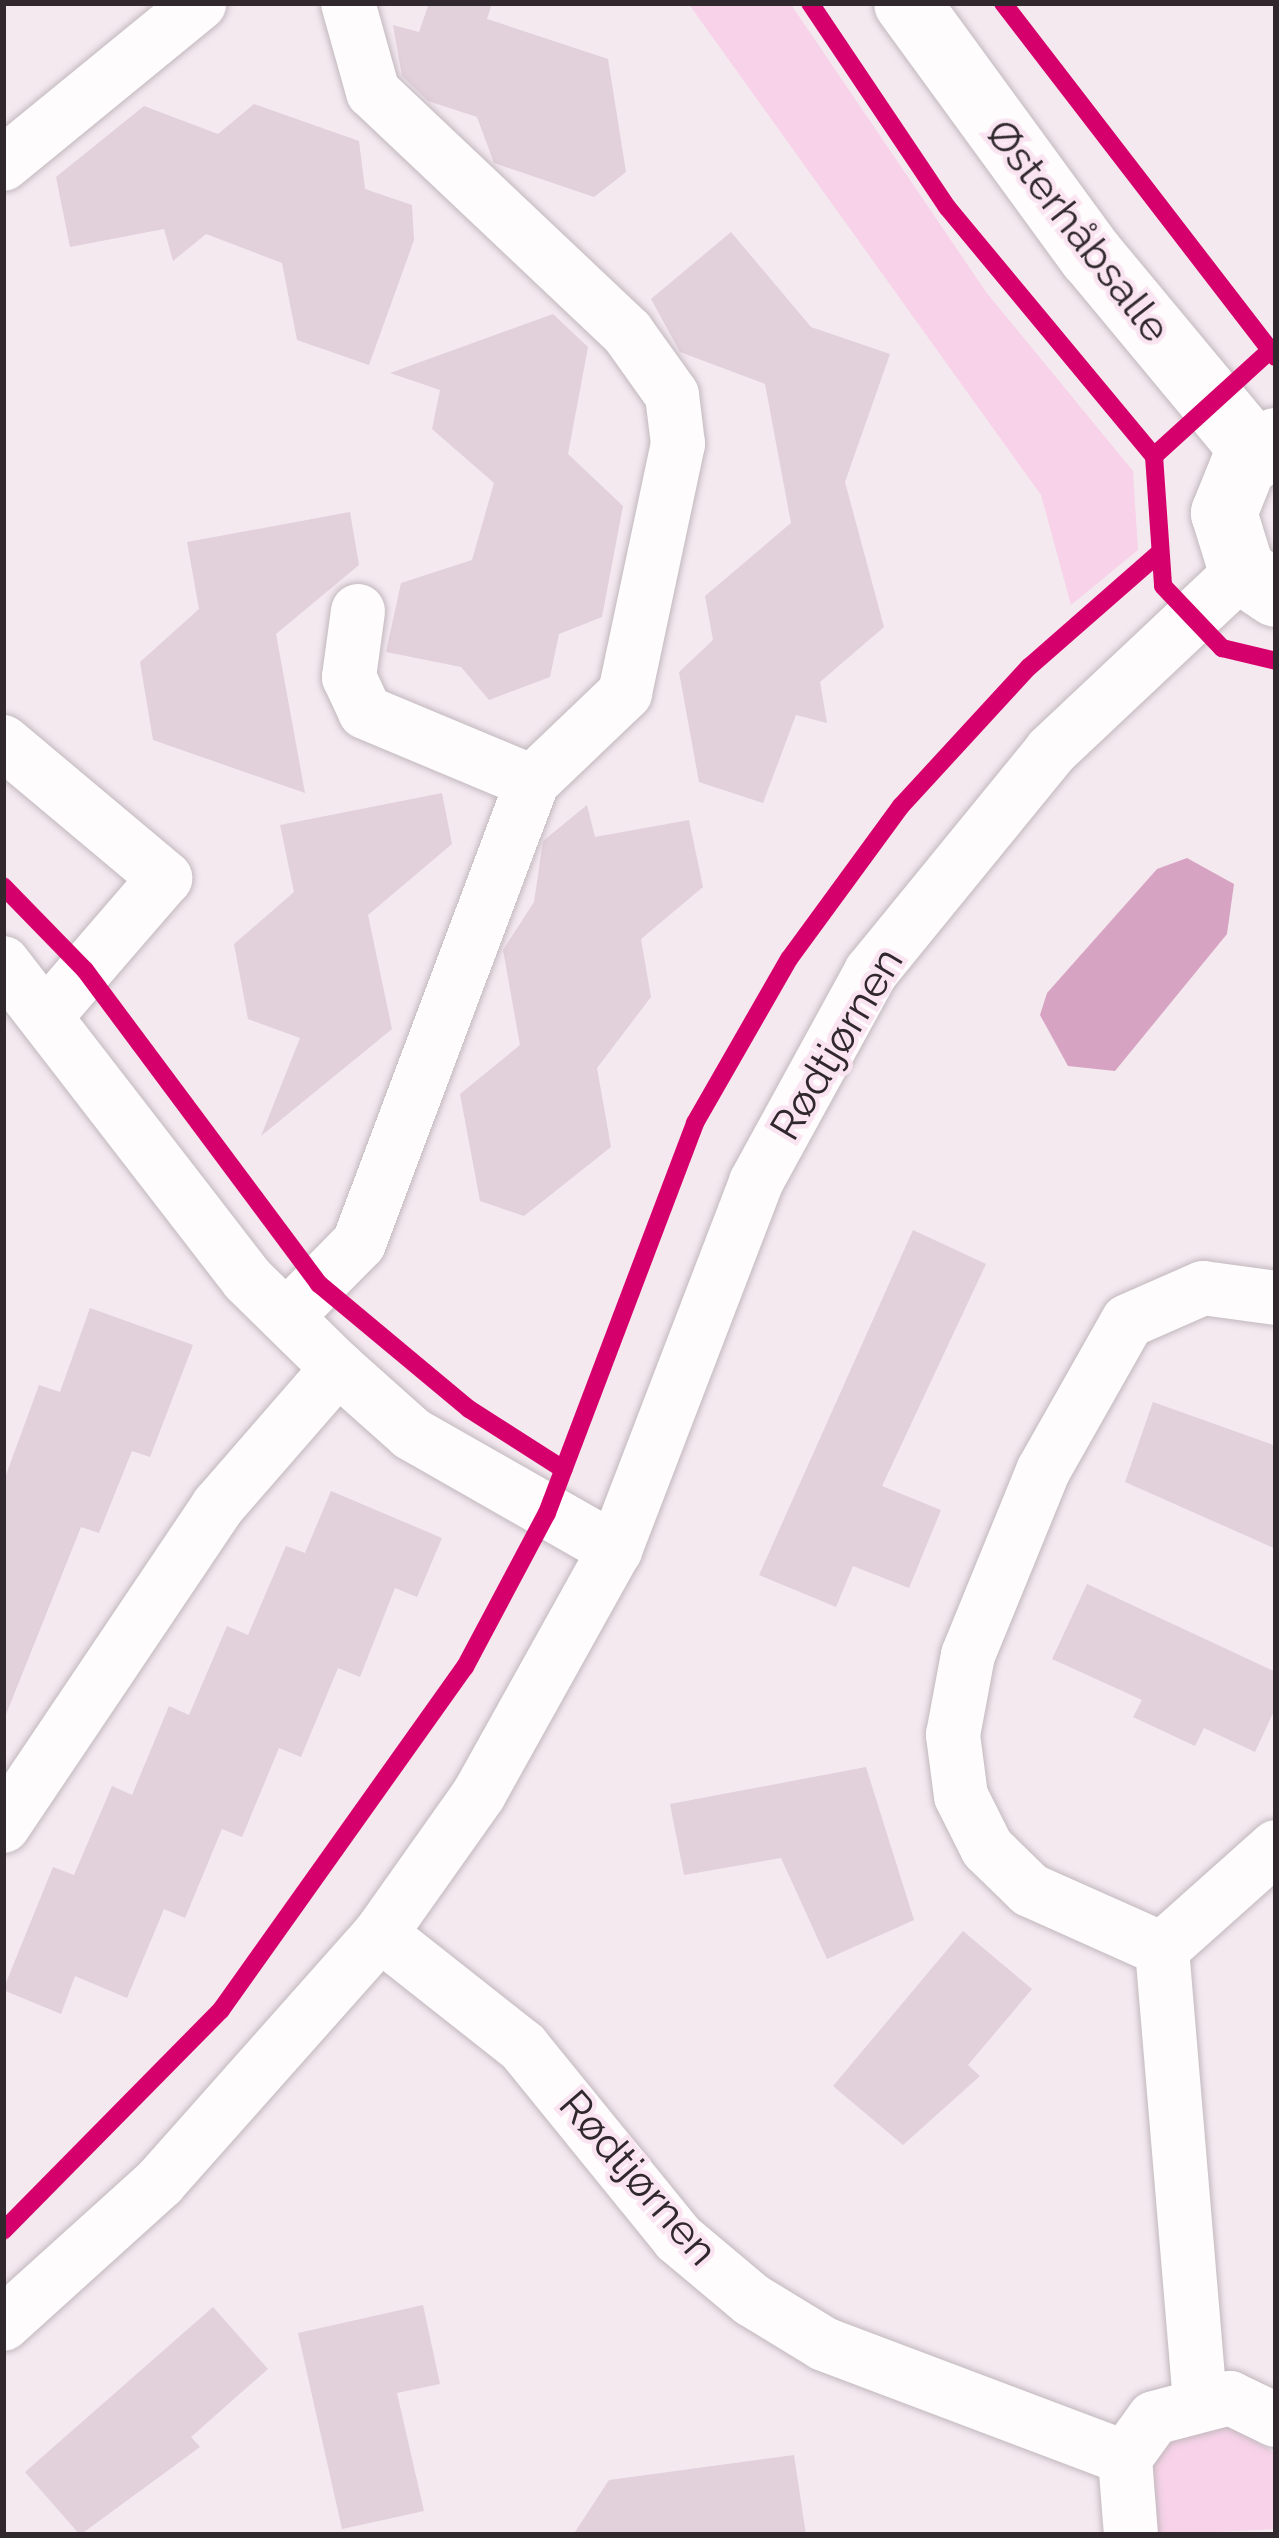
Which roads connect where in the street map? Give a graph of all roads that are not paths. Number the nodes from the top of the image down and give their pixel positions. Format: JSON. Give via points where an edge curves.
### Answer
{"nodes":[{"id":1,"x":200,"y":3,"type":"edge"},
{"id":2,"x":348,"y":3,"type":"edge"},
{"id":3,"x":907,"y":3,"type":"edge"},
{"id":4,"x":3,"y":164,"type":"edge"},
{"id":5,"x":1266,"y":447,"type":"edge"},
{"id":6,"x":1259,"y":582,"type":"edge"},
{"id":7,"x":358,"y":611,"type":"dead end"},
{"id":8,"x":3,"y":742,"type":"edge"},
{"id":9,"x":532,"y":782,"type":"junction"},
{"id":10,"x":3,"y":962,"type":"edge"},
{"id":11,"x":46,"y":1016,"type":"junction"},
{"id":12,"x":1276,"y":1298,"type":"edge"},
{"id":13,"x":286,"y":1317,"type":"junction"},
{"id":14,"x":338,"y":1368,"type":"junction"},
{"id":15,"x":615,"y":1550,"type":"junction"},
{"id":16,"x":3,"y":1826,"type":"edge"},
{"id":17,"x":1276,"y":1847,"type":"edge"},
{"id":18,"x":380,"y":1934,"type":"junction"},
{"id":19,"x":1162,"y":1949,"type":"junction"},
{"id":20,"x":3,"y":2324,"type":"edge"},
{"id":21,"x":1200,"y":2398,"type":"junction"},
{"id":22,"x":1276,"y":2420,"type":"edge"},
{"id":23,"x":1125,"y":2458,"type":"junction"},
{"id":24,"x":1131,"y":2535,"type":"edge"}],
"edges":[{"from":1,"to":4,"type":"street"},
{"from":2,"to":9,"type":"street","via":[[373,92],[598,302],[672,395],[678,444],[625,693]]},
{"from":3,"to":5,"type":"street","name":"Østerhåbsalle","via":[[1090,255]]},
{"from":5,"to":6,"type":"street","via":[[1223,513]]},
{"from":6,"to":15,"type":"street","name":"Rødtjørnen","via":[[1051,751],[872,972],[756,1182]]},
{"from":7,"to":9,"type":"street","via":[[349,677],[365,712]]},
{"from":8,"to":11,"type":"street","via":[[165,878]]},
{"from":9,"to":13,"type":"street","via":[[359,1243]]},
{"from":10,"to":11,"type":"street"},
{"from":11,"to":13,"type":"street"},
{"from":12,"to":19,"type":"street","via":[[1203,1288],[1127,1321],[1043,1472],[968,1655],[952,1735],[962,1796],[986,1848],[1030,1889]]},
{"from":13,"to":14,"type":"street"},
{"from":14,"to":15,"type":"street","via":[[412,1434]]},
{"from":14,"to":16,"type":"street","via":[[218,1506]]},
{"from":15,"to":18,"type":"street","name":"Rødtjørnen","via":[[479,1794]]},
{"from":17,"to":19,"type":"street"},
{"from":18,"to":20,"type":"street","name":"Rødtjørnen","via":[[160,2182]]},
{"from":18,"to":23,"type":"street","name":"Rødtjørnen","via":[[523,2047],[678,2238],[752,2300],[824,2344]]},
{"from":19,"to":21,"type":"street"},
{"from":21,"to":22,"type":"street"},
{"from":21,"to":23,"type":"street","via":[[1154,2418]]},
{"from":23,"to":24,"type":"street"}]}
